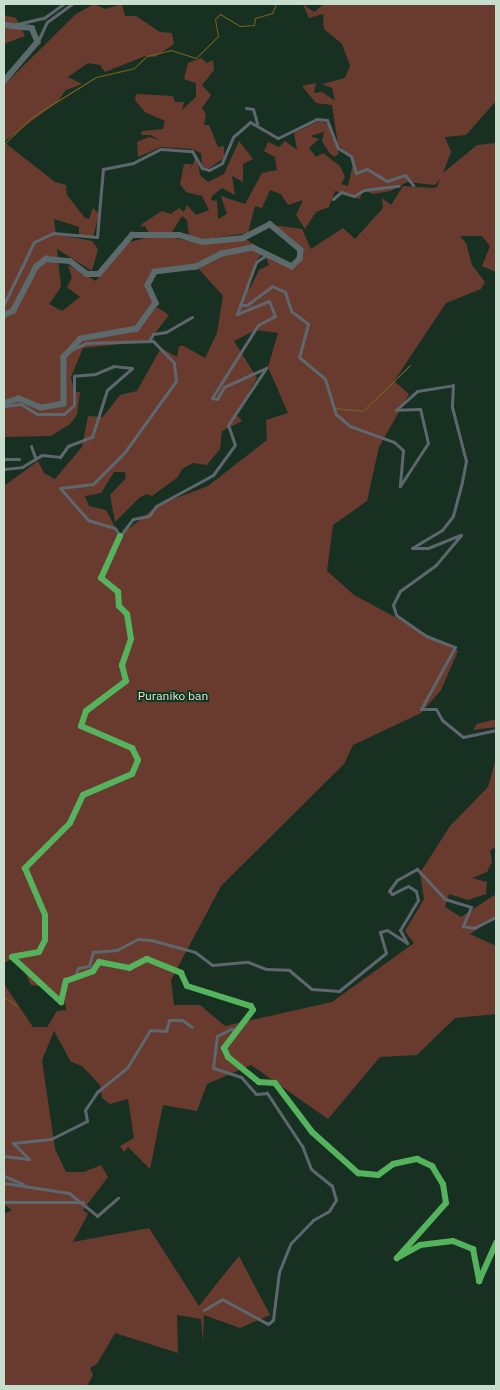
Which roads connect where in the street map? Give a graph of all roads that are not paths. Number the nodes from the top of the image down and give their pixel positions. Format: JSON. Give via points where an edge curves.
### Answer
{"nodes":[{"id":1,"x":63,"y":4,"type":"edge"},
{"id":2,"x":72,"y":4,"type":"edge"},
{"id":3,"x":60,"y":9,"type":"junction"},
{"id":4,"x":17,"y":24,"type":"junction"},
{"id":5,"x":4,"y":25,"type":"edge"},
{"id":6,"x":38,"y":42,"type":"junction"},
{"id":7,"x":4,"y":82,"type":"edge"},
{"id":8,"x":246,"y":108,"type":"dead end"},
{"id":9,"x":257,"y":123,"type":"junction"},
{"id":10,"x":413,"y":185,"type":"dead end"},
{"id":11,"x":399,"y":186,"type":"dead end"},
{"id":12,"x":333,"y":199,"type":"dead end"},
{"id":13,"x":265,"y":256,"type":"junction"},
{"id":14,"x":4,"y":304,"type":"edge"},
{"id":15,"x":240,"y":305,"type":"junction"},
{"id":16,"x":4,"y":315,"type":"edge"},
{"id":17,"x":192,"y":317,"type":"dead end"},
{"id":18,"x":148,"y":341,"type":"junction"},
{"id":19,"x":68,"y":351,"type":"junction"},
{"id":20,"x":4,"y":405,"type":"edge"},
{"id":21,"x":31,"y":446,"type":"dead end"},
{"id":22,"x":35,"y":457,"type":"junction"},
{"id":23,"x":4,"y":459,"type":"edge"},
{"id":24,"x":19,"y":459,"type":"dead end"},
{"id":25,"x":4,"y":469,"type":"edge"},
{"id":26,"x":120,"y":536,"type":"junction"},
{"id":27,"x":496,"y":730,"type":"edge"},
{"id":28,"x":496,"y":917,"type":"edge"},
{"id":29,"x":75,"y":976,"type":"junction"},
{"id":30,"x":192,"y":1027,"type":"dead end"},
{"id":31,"x":238,"y":1031,"type":"junction"},
{"id":32,"x":4,"y":1156,"type":"edge"},
{"id":33,"x":4,"y":1176,"type":"edge"},
{"id":34,"x":4,"y":1183,"type":"edge"},
{"id":35,"x":23,"y":1184,"type":"junction"},
{"id":36,"x":118,"y":1198,"type":"dead end"},
{"id":37,"x":4,"y":1202,"type":"edge"},
{"id":38,"x":84,"y":1202,"type":"junction"},
{"id":39,"x":496,"y":1243,"type":"edge"},
{"id":40,"x":204,"y":1310,"type":"dead end"}],
"edges":[{"from":1,"to":3,"type":"street"},
{"from":2,"to":3,"type":"street"},
{"from":3,"to":4,"type":"street","via":[[44,18]]},
{"from":3,"to":6,"type":"street","via":[[47,22]]},
{"from":4,"to":5,"type":"highway"},
{"from":4,"to":6,"type":"highway","via":[[36,31]]},
{"from":6,"to":7,"type":"highway"},
{"from":8,"to":9,"type":"street","via":[[253,109]]},
{"from":9,"to":10,"type":"street","via":[[278,138],[317,119],[327,120],[338,148],[351,156],[356,173],[367,169],[387,181],[405,175]]},
{"from":9,"to":14,"type":"street","via":[[249,123],[235,134],[229,155],[209,170],[202,168],[195,152],[163,149],[103,169],[98,237],[52,233],[34,242]]},
{"from":11,"to":12,"type":"street","via":[[364,190],[354,196],[340,192]]},
{"from":13,"to":15,"type":"street","via":[[256,262]]},
{"from":13,"to":16,"type":"highway","via":[[292,267],[302,253],[299,245],[270,224],[243,238],[203,242],[179,235],[132,235],[99,274],[87,274],[70,261],[46,259],[36,267],[13,311]]},
{"from":13,"to":19,"type":"highway","via":[[257,249],[246,249],[196,267],[155,272],[148,285],[156,303],[137,330],[82,339]]},
{"from":15,"to":26,"type":"street","via":[[237,314],[242,316],[272,301],[275,316],[258,325],[213,397],[215,400],[224,387],[266,368],[228,425],[234,445],[211,477],[156,506],[149,516],[134,519]]},
{"from":15,"to":27,"type":"street","via":[[247,305],[272,286],[284,290],[291,311],[308,324],[299,357],[325,379],[336,414],[350,426],[394,442],[403,450],[400,486],[428,443],[420,409],[396,410],[417,391],[453,385],[452,407],[466,461],[462,482],[453,516],[442,530],[412,548],[428,548],[461,535],[436,565],[400,591],[393,605],[396,615],[426,636],[455,647],[421,709],[436,709],[442,720],[463,737]]},
{"from":17,"to":18,"type":"street","via":[[166,332],[153,334]]},
{"from":18,"to":19,"type":"street","via":[[86,343]]},
{"from":18,"to":26,"type":"street","via":[[174,364],[176,381],[155,407],[144,430],[92,484],[60,488],[88,520],[115,528]]},
{"from":19,"to":20,"type":"highway","via":[[62,361],[67,391],[64,404],[41,408],[19,399]]},
{"from":20,"to":22,"type":"street","via":[[21,404],[36,414],[64,414],[72,409],[76,398],[74,376],[95,374],[114,366],[132,366],[131,373],[106,390],[92,438],[68,446],[60,457]]},
{"from":21,"to":22,"type":"street"},
{"from":22,"to":25,"type":"street","via":[[22,467]]},
{"from":23,"to":24,"type":"street"},
{"from":26,"to":29,"type":"street","via":[[101,578],[118,592],[119,606],[127,614],[131,639],[122,665],[126,681],[86,710],[81,726],[132,748],[138,760],[132,774],[83,794],[70,823],[24,868],[45,915],[44,940],[39,952],[12,957],[38,976],[61,1002],[66,981]]},
{"from":28,"to":29,"type":"street","via":[[474,928],[463,926],[471,907],[445,899],[417,869],[397,880],[389,891],[392,894],[408,886],[416,891],[418,900],[400,930],[407,943],[387,930],[380,932],[386,946],[382,959],[368,964],[339,991],[312,989],[289,970],[266,969],[248,962],[212,965],[194,952],[138,939],[117,950],[93,952],[89,966],[78,968]]},
{"from":29,"to":31,"type":"street","via":[[95,969],[99,962],[129,968],[147,958],[177,970],[187,986],[251,1006],[253,1010]]},
{"from":30,"to":32,"type":"street","via":[[182,1020],[169,1020],[166,1031],[150,1030],[127,1068],[97,1092],[85,1110],[87,1121],[51,1139],[13,1143],[29,1158]]},
{"from":31,"to":39,"type":"street","via":[[224,1048],[228,1057],[258,1082],[275,1083],[312,1132],[358,1173],[378,1175],[393,1164],[416,1159],[432,1166],[446,1203],[397,1258],[420,1244],[453,1241],[473,1249],[479,1281]]},
{"from":31,"to":40,"type":"street","via":[[231,1029],[217,1036],[213,1068],[242,1077],[256,1094],[267,1093],[302,1146],[311,1169],[332,1186],[336,1200],[329,1211],[312,1220],[291,1243],[279,1272],[273,1320],[268,1324],[222,1299]]},
{"from":33,"to":35,"type":"street"},
{"from":34,"to":35,"type":"street"},
{"from":35,"to":38,"type":"street","via":[[69,1193]]},
{"from":36,"to":38,"type":"street","via":[[97,1216]]},
{"from":37,"to":38,"type":"street"}]}
